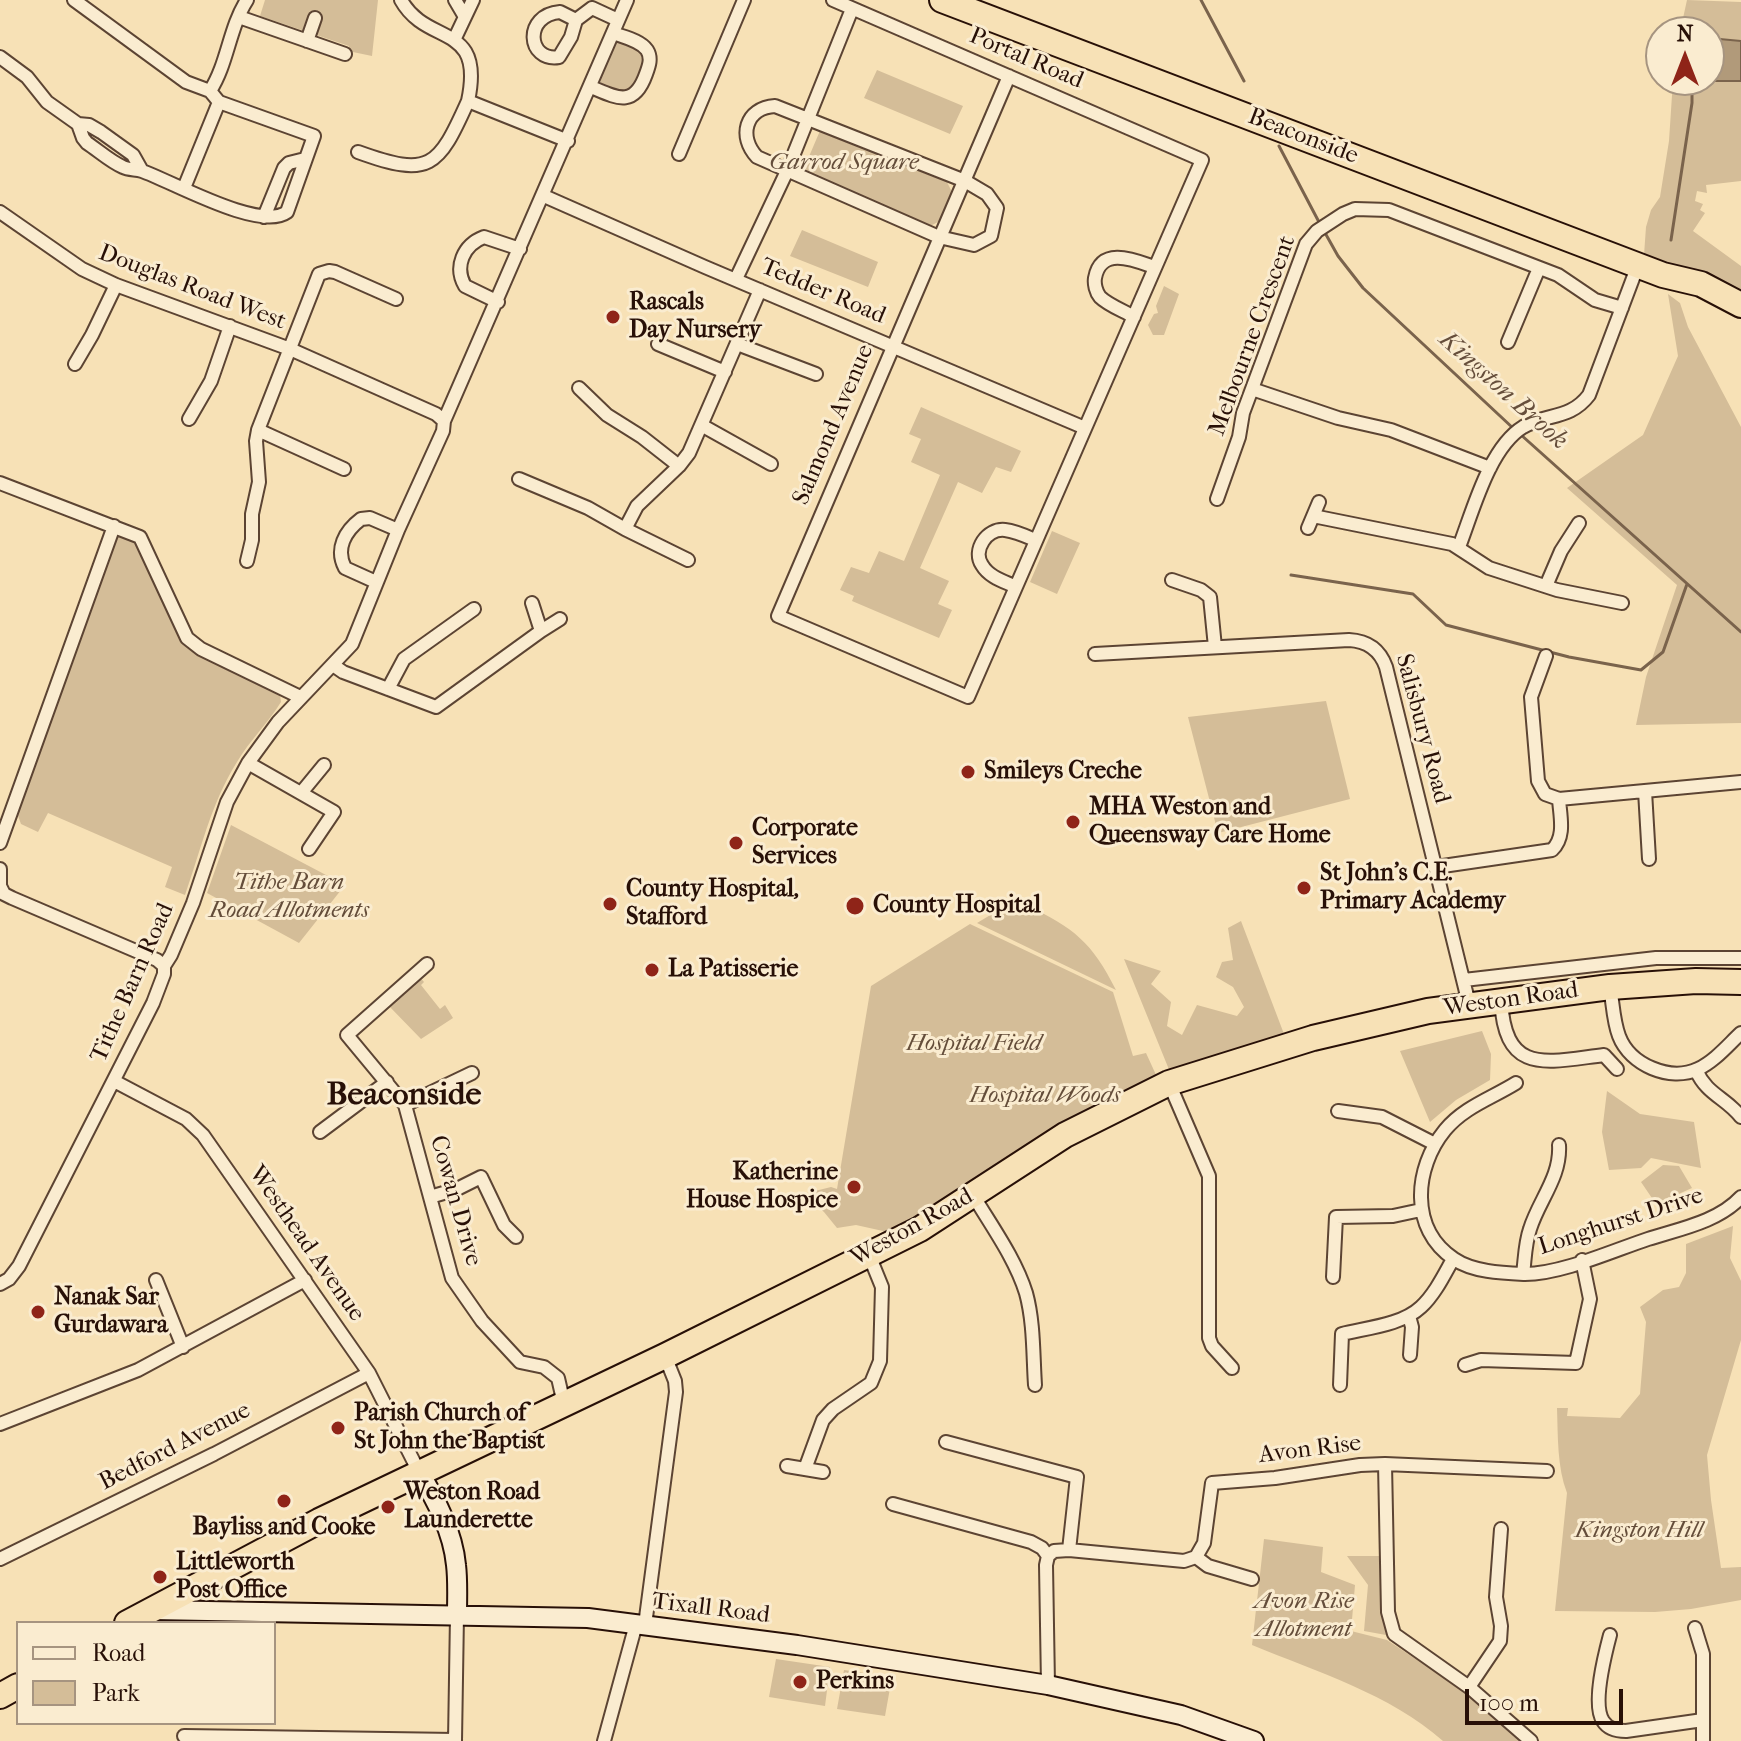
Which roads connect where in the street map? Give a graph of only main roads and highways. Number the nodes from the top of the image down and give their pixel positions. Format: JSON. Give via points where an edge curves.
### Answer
{"nodes":[{"id":1,"x":942,"y":0,"type":"edge"},
{"id":2,"x":1663,"y":275,"type":"junction"},
{"id":3,"x":1741,"y":305,"type":"edge"},
{"id":4,"x":1741,"y":322,"type":"edge"},
{"id":5,"x":1741,"y":982,"type":"edge"},
{"id":6,"x":130,"y":1621,"type":"edge"}],
"edges":[{"from":1,"to":2,"type":"highway","name":"Beaconside"},
{"from":2,"to":3,"type":"highway","name":"Beaconside","via":[[1701,284]]},
{"from":2,"to":4,"type":"highway","name":"Beaconside"},
{"from":5,"to":6,"type":"highway","name":"Weston Road","via":[[1610,987],[1501,1000],[1466,992],[1169,1083],[1065,1135],[920,1229],[273,1544]]}]}
